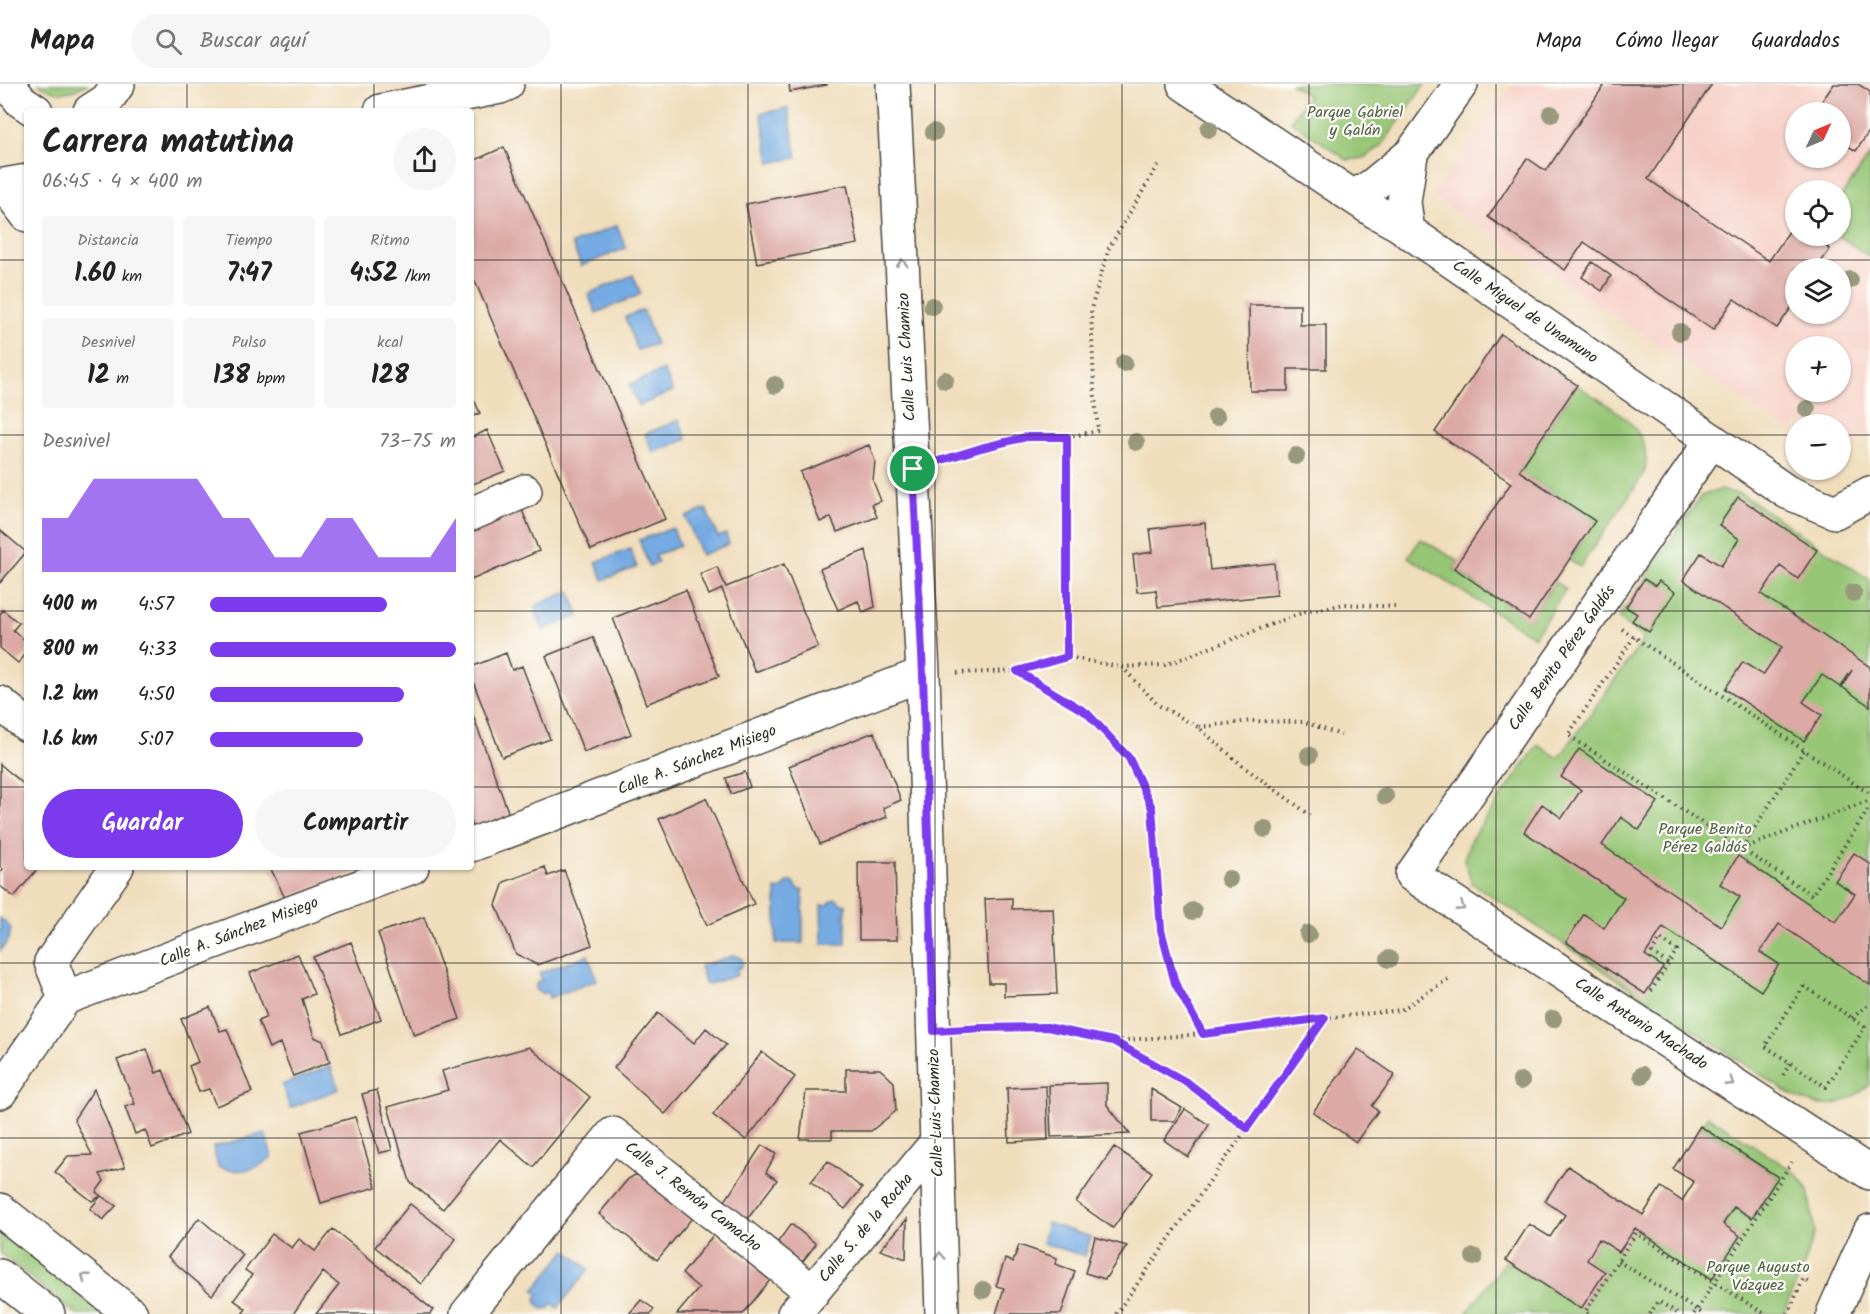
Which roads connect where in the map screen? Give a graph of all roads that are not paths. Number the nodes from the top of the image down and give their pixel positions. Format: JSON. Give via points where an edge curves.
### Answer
{"nodes":[{"id":1,"x":118,"y":84,"type":"edge"},
{"id":2,"x":507,"y":84,"type":"edge"},
{"id":3,"x":893,"y":84,"type":"edge"},
{"id":4,"x":1184,"y":84,"type":"edge"},
{"id":5,"x":1461,"y":84,"type":"edge"},
{"id":6,"x":95,"y":108,"type":"edge"},
{"id":7,"x":396,"y":108,"type":"edge"},
{"id":8,"x":1411,"y":154,"type":"junction"},
{"id":9,"x":16,"y":183,"type":"edge"},
{"id":10,"x":1355,"y":196,"type":"junction"},
{"id":11,"x":24,"y":206,"type":"edge"},
{"id":12,"x":1408,"y":232,"type":"junction"},
{"id":13,"x":1712,"y":440,"type":"junction"},
{"id":14,"x":525,"y":491,"type":"dead end"},
{"id":15,"x":1870,"y":493,"type":"edge"},
{"id":16,"x":474,"y":513,"type":"edge"},
{"id":17,"x":923,"y":674,"type":"junction"},
{"id":18,"x":0,"y":703,"type":"edge"},
{"id":19,"x":24,"y":723,"type":"edge"},
{"id":20,"x":474,"y":844,"type":"edge"},
{"id":21,"x":115,"y":870,"type":"edge"},
{"id":22,"x":404,"y":870,"type":"edge"},
{"id":23,"x":1412,"y":875,"type":"joint"},
{"id":24,"x":65,"y":998,"type":"junction"},
{"id":25,"x":0,"y":1092,"type":"edge"},
{"id":26,"x":937,"y":1142,"type":"junction"},
{"id":27,"x":1870,"y":1173,"type":"edge"},
{"id":28,"x":0,"y":1209,"type":"edge"},
{"id":29,"x":1870,"y":1231,"type":"edge"},
{"id":30,"x":0,"y":1276,"type":"edge"},
{"id":31,"x":803,"y":1303,"type":"edge"},
{"id":32,"x":48,"y":1314,"type":"edge"},
{"id":33,"x":131,"y":1314,"type":"edge"},
{"id":34,"x":467,"y":1314,"type":"edge"},
{"id":35,"x":942,"y":1314,"type":"edge"},
{"id":36,"x":1833,"y":1314,"type":"edge"}],
"edges":[{"from":1,"to":6,"type":"main road","via":[[107,100]]},
{"from":2,"to":7,"type":"main road"},
{"from":17,"to":3,"type":"main road","name":"Calle Luis Chamizo","one_way":true},
{"from":4,"to":10,"type":"main road","name":"Calle Miguel de Unamuno"},
{"from":5,"to":8,"type":"main road"},
{"from":8,"to":10,"type":"main road"},
{"from":8,"to":12,"type":"main road","via":[[1404,202]]},
{"from":9,"to":11,"type":"main road"},
{"from":10,"to":12,"type":"main road","name":"Calle Miguel de Unamuno"},
{"from":12,"to":13,"type":"main road","name":"Calle Miguel de Unamuno"},
{"from":13,"to":15,"type":"main road","name":"Calle Miguel de Unamuno","via":[[1787,492],[1835,512]]},
{"from":13,"to":23,"type":"main road","name":"Calle Benito Pérez Galdós"},
{"from":14,"to":16,"type":"main road"},
{"from":17,"to":20,"type":"main road","name":"Calle A. Sánchez Misiego"},
{"from":17,"to":26,"type":"main road","name":"Calle Luis Chamizo"},
{"from":18,"to":19,"type":"main road"},
{"from":21,"to":24,"type":"main road","via":[[51,962]]},
{"from":22,"to":24,"type":"main road","name":"Calle A. Sánchez Misiego"},
{"from":23,"to":27,"type":"main road","name":"Calle Antonio Machado","one_way":true},
{"from":24,"to":25,"type":"main road"},
{"from":26,"to":31,"type":"main road","name":"Calle S. de la Rocha"},
{"from":35,"to":26,"type":"main road","name":"Calle Luis Chamizo","one_way":true},
{"from":33,"to":28,"type":"main road","one_way":true},
{"from":29,"to":36,"type":"main road"},
{"from":30,"to":32,"type":"main road"},
{"from":31,"to":34,"type":"main road","name":"Calle J. Remón Camacho","via":[[614,1134]]}]}
